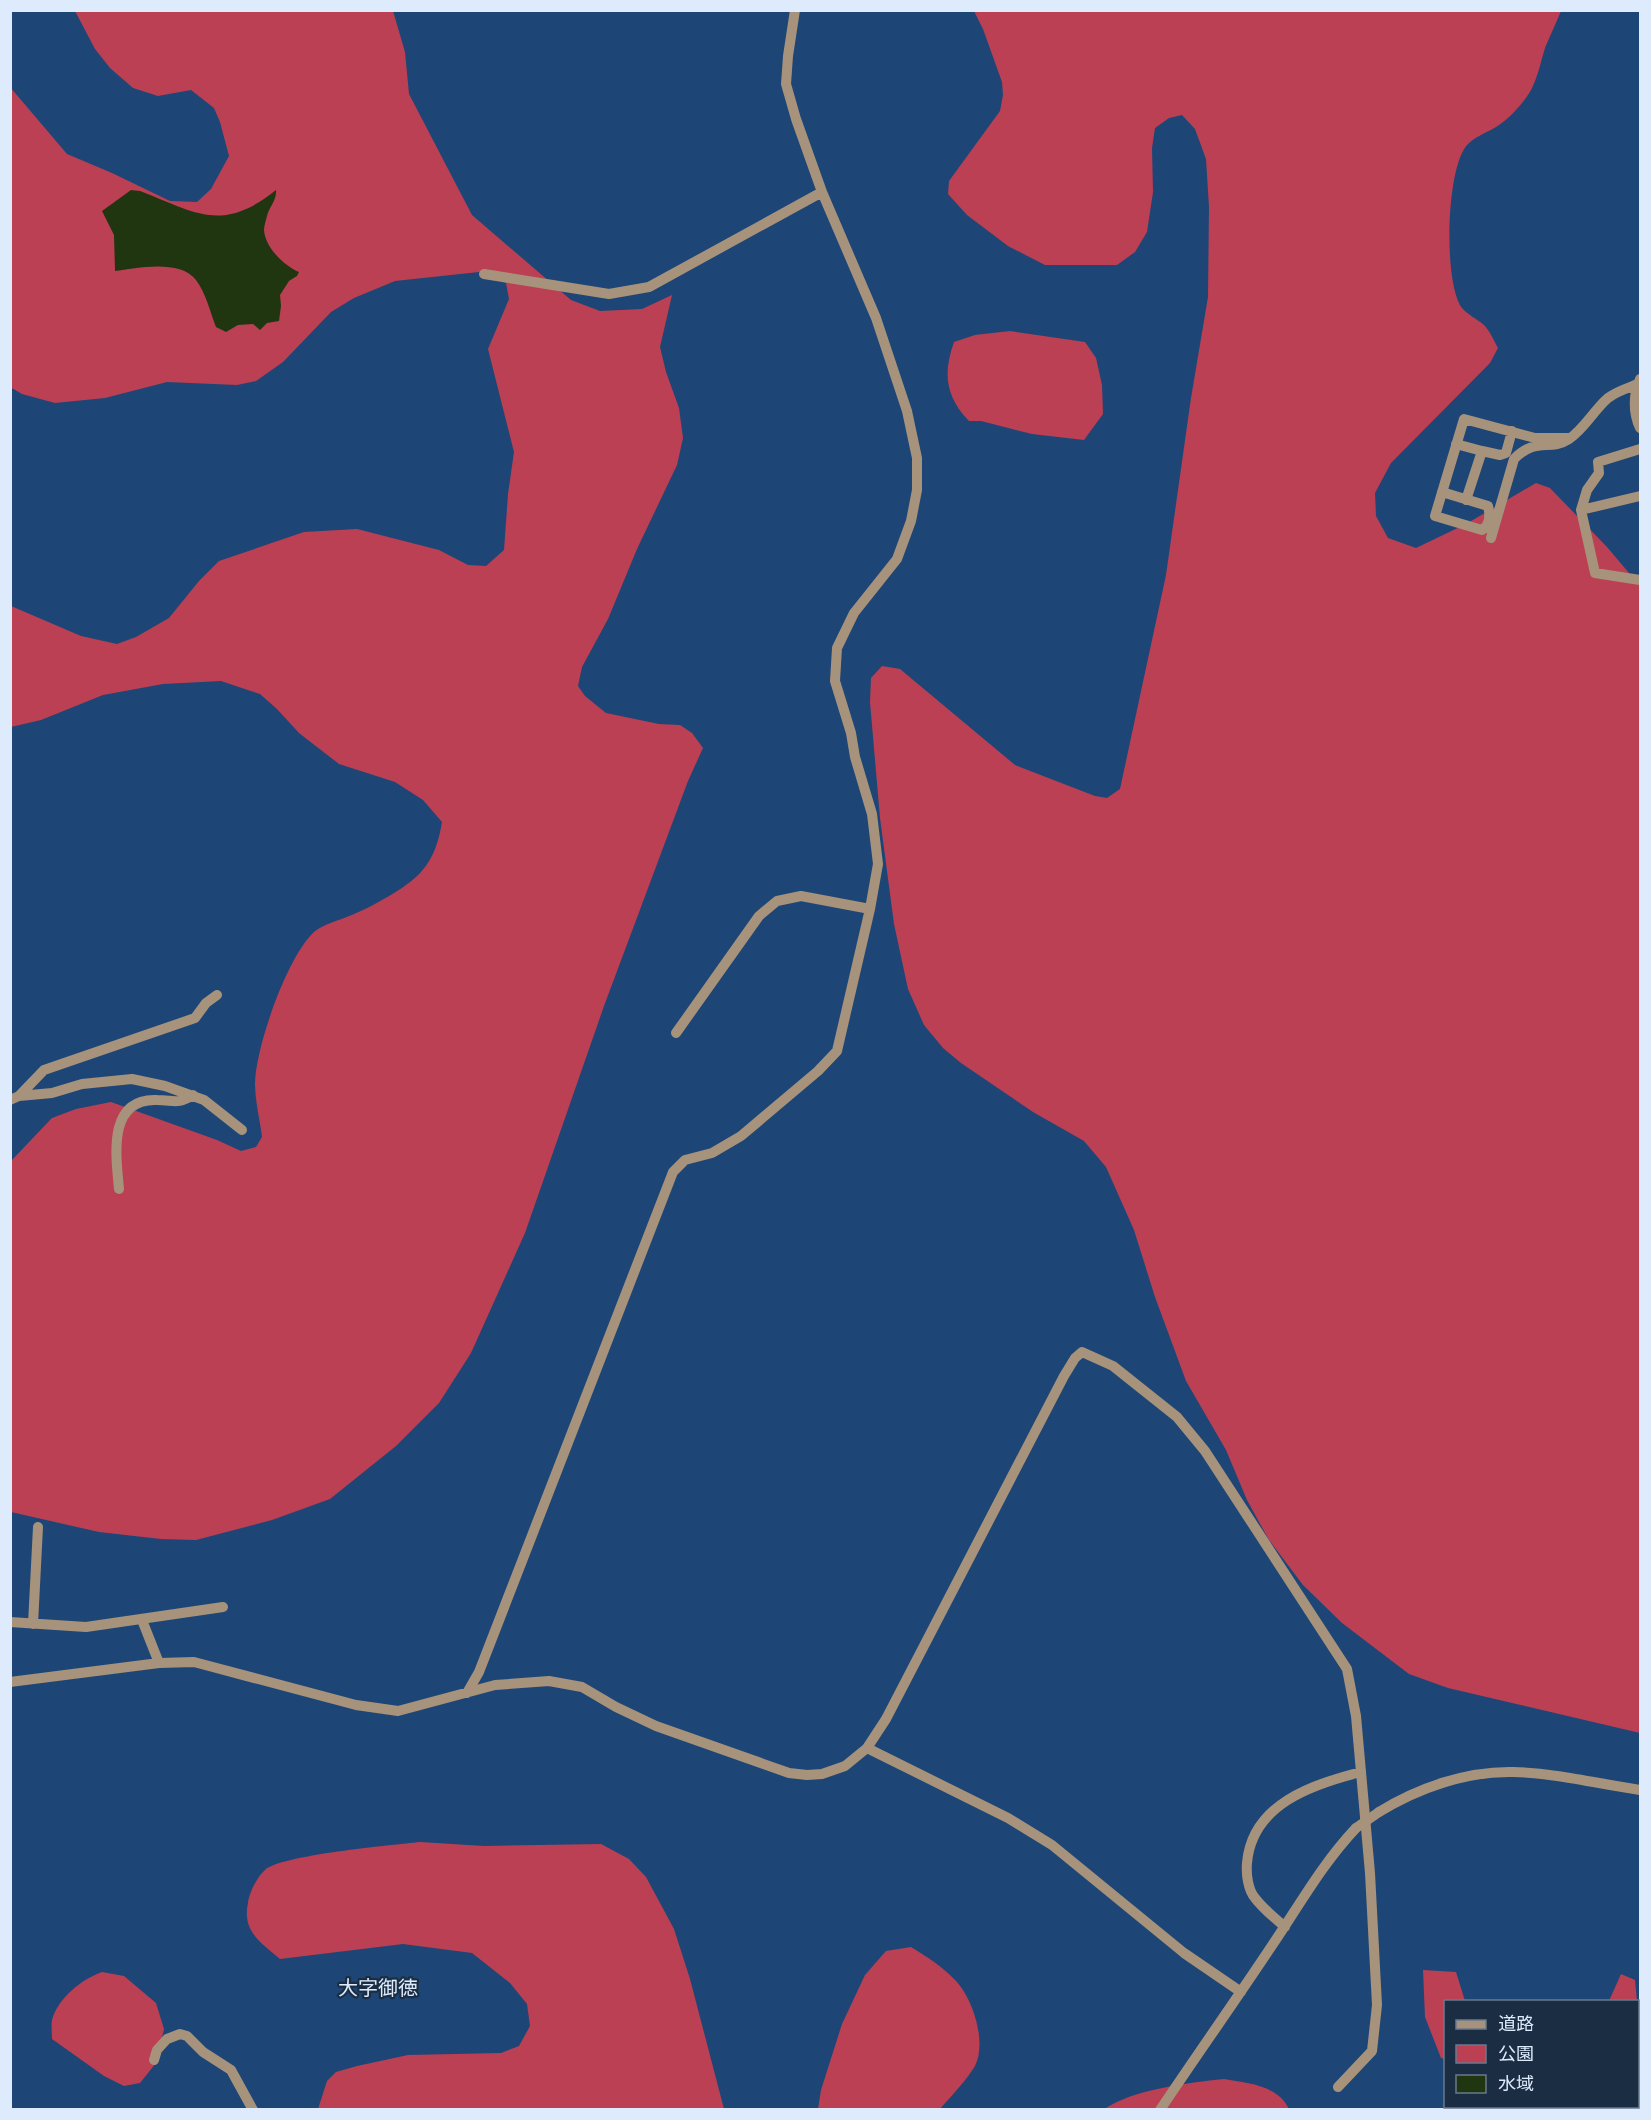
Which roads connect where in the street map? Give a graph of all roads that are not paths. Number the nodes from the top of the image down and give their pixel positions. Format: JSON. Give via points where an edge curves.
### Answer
{"nodes":[{"id":1,"x":795,"y":10,"type":"edge"},
{"id":2,"x":822,"y":192,"type":"junction"},
{"id":3,"x":484,"y":273,"type":"dead end"},
{"id":4,"x":1639,"y":381,"type":"edge"},
{"id":5,"x":1641,"y":428,"type":"edge"},
{"id":6,"x":1512,"y":431,"type":"junction"},
{"id":7,"x":1570,"y":438,"type":"junction"},
{"id":8,"x":1456,"y":444,"type":"junction"},
{"id":9,"x":1641,"y":449,"type":"edge"},
{"id":10,"x":1482,"y":451,"type":"junction"},
{"id":11,"x":1442,"y":492,"type":"junction"},
{"id":12,"x":1641,"y":496,"type":"edge"},
{"id":13,"x":1466,"y":500,"type":"junction"},
{"id":14,"x":1581,"y":510,"type":"junction"},
{"id":15,"x":1491,"y":538,"type":"dead end"},
{"id":16,"x":1641,"y":580,"type":"edge"},
{"id":17,"x":870,"y":909,"type":"junction"},
{"id":18,"x":217,"y":995,"type":"dead end"},
{"id":19,"x":676,"y":1033,"type":"dead end"},
{"id":20,"x":193,"y":1095,"type":"junction"},
{"id":21,"x":15,"y":1098,"type":"edge"},
{"id":22,"x":242,"y":1130,"type":"dead end"},
{"id":23,"x":119,"y":1189,"type":"dead end"},
{"id":24,"x":38,"y":1527,"type":"dead end"},
{"id":25,"x":223,"y":1607,"type":"dead end"},
{"id":26,"x":142,"y":1620,"type":"junction"},
{"id":27,"x":10,"y":1622,"type":"edge"},
{"id":28,"x":33,"y":1624,"type":"junction"},
{"id":29,"x":159,"y":1663,"type":"junction"},
{"id":30,"x":10,"y":1682,"type":"edge"},
{"id":31,"x":467,"y":1693,"type":"junction"},
{"id":32,"x":867,"y":1748,"type":"junction"},
{"id":33,"x":1361,"y":1772,"type":"junction"},
{"id":34,"x":1641,"y":1790,"type":"edge"},
{"id":35,"x":1285,"y":1927,"type":"junction"},
{"id":36,"x":1241,"y":1992,"type":"junction"},
{"id":37,"x":154,"y":2060,"type":"dead end"},
{"id":38,"x":1338,"y":2087,"type":"dead end"},
{"id":39,"x":253,"y":2109,"type":"edge"},
{"id":40,"x":1160,"y":2109,"type":"edge"}],
"edges":[{"from":1,"to":2,"type":"street","via":[[786,84]]},
{"from":2,"to":3,"type":"street","via":[[649,287],[609,294]]},
{"from":2,"to":17,"type":"street","via":[[876,318],[907,411],[917,458],[914,509],[897,559],[854,613],[837,648],[835,681],[872,814],[878,864]]},
{"from":4,"to":5,"type":"street","via":[[1634,415]]},
{"from":4,"to":7,"type":"street","via":[[1608,399]]},
{"from":6,"to":7,"type":"street","via":[[1535,438]]},
{"from":6,"to":8,"type":"street","via":[[1464,419]]},
{"from":6,"to":10,"type":"street","via":[[1506,453]]},
{"from":7,"to":15,"type":"street","via":[[1558,444],[1534,446],[1514,459]]},
{"from":8,"to":10,"type":"street"},
{"from":8,"to":11,"type":"street"},
{"from":9,"to":14,"type":"street","via":[[1598,462],[1599,473],[1587,490]]},
{"from":10,"to":13,"type":"street"},
{"from":11,"to":13,"type":"street"},
{"from":11,"to":13,"type":"street","via":[[1435,516],[1482,530],[1490,515],[1488,506]]},
{"from":12,"to":14,"type":"street"},
{"from":14,"to":16,"type":"street","via":[[1595,573]]},
{"from":17,"to":19,"type":"street","via":[[801,896],[777,901],[759,916]]},
{"from":17,"to":31,"type":"street","via":[[837,1051],[741,1136],[712,1154],[685,1160],[673,1172],[479,1672]]},
{"from":18,"to":21,"type":"street","via":[[195,1018],[44,1070]]},
{"from":20,"to":21,"type":"street","via":[[132,1079],[82,1084]]},
{"from":20,"to":22,"type":"street"},
{"from":20,"to":23,"type":"street","via":[[183,1102],[141,1101],[126,1113],[117,1137]]},
{"from":24,"to":28,"type":"street"},
{"from":25,"to":26,"type":"street"},
{"from":26,"to":28,"type":"street","via":[[86,1627]]},
{"from":26,"to":29,"type":"street"},
{"from":27,"to":28,"type":"street"},
{"from":29,"to":30,"type":"street"},
{"from":29,"to":31,"type":"street","via":[[194,1662],[376,1709],[398,1711]]},
{"from":31,"to":32,"type":"street","via":[[495,1684],[549,1680],[582,1688],[656,1726],[789,1773],[822,1774],[845,1766]]},
{"from":32,"to":33,"type":"street","via":[[886,1719],[1064,1377],[1082,1352],[1113,1366],[1168,1409],[1205,1450],[1347,1669]]},
{"from":32,"to":36,"type":"street","via":[[1008,1818],[1052,1845],[1184,1953]]},
{"from":33,"to":35,"type":"street","via":[[1296,1793],[1266,1818],[1255,1836],[1246,1874],[1253,1897]]},
{"from":33,"to":38,"type":"street","via":[[1377,2006],[1372,2050]]},
{"from":34,"to":35,"type":"street","bridge":true,"via":[[1512,1772],[1437,1785],[1397,1801],[1356,1828],[1336,1850]]},
{"from":35,"to":36,"type":"street"},
{"from":36,"to":40,"type":"street"},
{"from":37,"to":39,"type":"street","via":[[167,2038],[187,2036],[231,2070]]}]}
